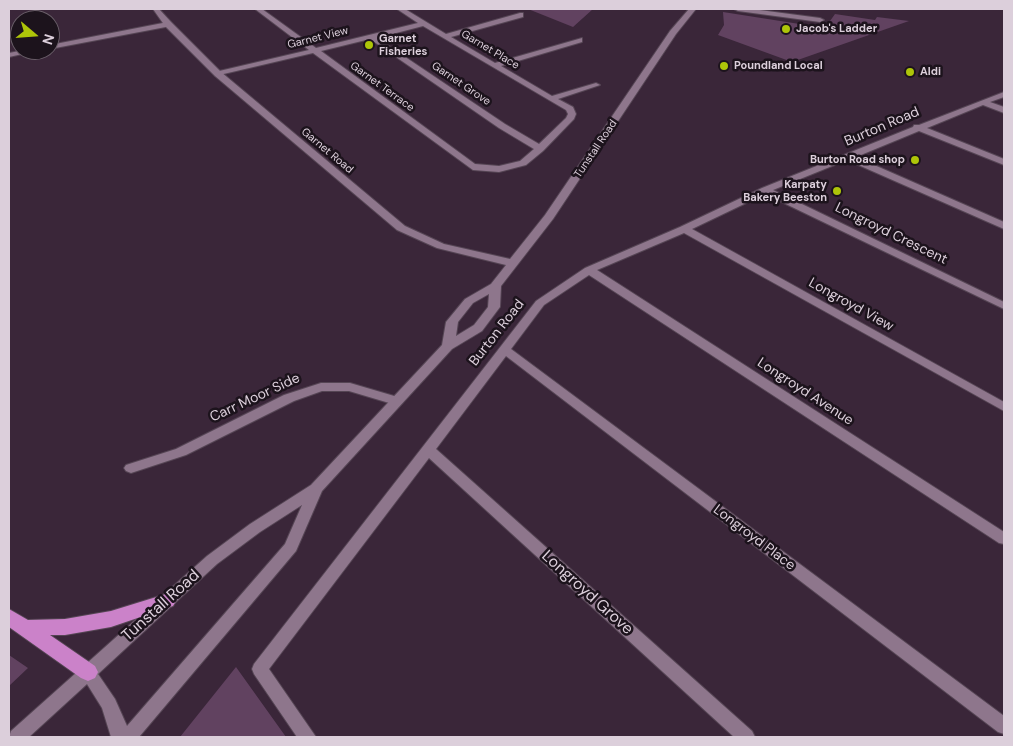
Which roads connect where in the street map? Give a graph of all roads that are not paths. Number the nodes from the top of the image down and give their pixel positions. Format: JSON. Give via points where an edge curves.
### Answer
{"nodes":[{"id":1,"x":156,"y":9,"type":"edge"},
{"id":2,"x":258,"y":9,"type":"edge"},
{"id":3,"x":400,"y":9,"type":"edge"},
{"id":4,"x":692,"y":9,"type":"edge"},
{"id":5,"x":738,"y":9,"type":"edge"},
{"id":6,"x":520,"y":15,"type":"dead end"},
{"id":7,"x":820,"y":20,"type":"dead end"},
{"id":8,"x":168,"y":24,"type":"junction"},
{"id":9,"x":424,"y":24,"type":"junction"},
{"id":10,"x":370,"y":36,"type":"junction"},
{"id":11,"x":445,"y":36,"type":"junction"},
{"id":12,"x":579,"y":40,"type":"dead end"},
{"id":13,"x":60,"y":45,"type":"edge"},
{"id":14,"x":315,"y":52,"type":"junction"},
{"id":15,"x":494,"y":66,"type":"junction"},
{"id":16,"x":218,"y":74,"type":"junction"},
{"id":17,"x":596,"y":85,"type":"dead end"},
{"id":18,"x":1004,"y":94,"type":"edge"},
{"id":19,"x":553,"y":98,"type":"junction"},
{"id":20,"x":981,"y":102,"type":"junction"},
{"id":21,"x":1004,"y":110,"type":"edge"},
{"id":22,"x":917,"y":127,"type":"junction"},
{"id":23,"x":540,"y":149,"type":"junction"},
{"id":24,"x":848,"y":158,"type":"junction"},
{"id":25,"x":1004,"y":162,"type":"edge"},
{"id":26,"x":765,"y":190,"type":"junction"},
{"id":27,"x":1004,"y":226,"type":"edge"},
{"id":28,"x":684,"y":229,"type":"junction"},
{"id":29,"x":513,"y":263,"type":"junction"},
{"id":30,"x":588,"y":270,"type":"junction"},
{"id":31,"x":495,"y":286,"type":"junction"},
{"id":32,"x":1004,"y":306,"type":"edge"},
{"id":33,"x":448,"y":346,"type":"junction"},
{"id":34,"x":504,"y":349,"type":"junction"},
{"id":35,"x":396,"y":401,"type":"junction"},
{"id":36,"x":1004,"y":407,"type":"edge"},
{"id":37,"x":428,"y":449,"type":"junction"},
{"id":38,"x":130,"y":468,"type":"dead end"},
{"id":39,"x":316,"y":489,"type":"junction"},
{"id":40,"x":1004,"y":538,"type":"edge"},
{"id":41,"x":166,"y":601,"type":"junction"},
{"id":42,"x":16,"y":622,"type":"edge"},
{"id":43,"x":88,"y":672,"type":"junction"},
{"id":44,"x":1004,"y":726,"type":"edge"},
{"id":45,"x":18,"y":737,"type":"edge"},
{"id":46,"x":120,"y":737,"type":"edge"},
{"id":47,"x":128,"y":737,"type":"edge"},
{"id":48,"x":307,"y":737,"type":"edge"},
{"id":49,"x":746,"y":737,"type":"edge"}],
"edges":[{"from":1,"to":8,"type":"street","name":"Garnet Road"},
{"from":2,"to":14,"type":"street","name":"Garnet Terrace"},
{"from":3,"to":9,"type":"street","name":"Garnet Place"},
{"from":4,"to":29,"type":"street","name":"Tunstall Road","via":[[552,212]]},
{"from":5,"to":7,"type":"street"},
{"from":6,"to":11,"type":"street"},
{"from":8,"to":13,"type":"street"},
{"from":8,"to":16,"type":"street","name":"Garnet Road"},
{"from":9,"to":10,"type":"street","name":"Garnet View"},
{"from":9,"to":11,"type":"street","name":"Garnet Place"},
{"from":10,"to":14,"type":"street","name":"Garnet View"},
{"from":10,"to":23,"type":"street","name":"Garnet Grove"},
{"from":11,"to":15,"type":"street","name":"Garnet Place"},
{"from":12,"to":15,"type":"street"},
{"from":14,"to":16,"type":"street","name":"Garnet View"},
{"from":14,"to":23,"type":"street","name":"Garnet Terrace","via":[[473,167],[499,169],[522,163]]},
{"from":15,"to":19,"type":"street","name":"Garnet Place"},
{"from":16,"to":29,"type":"street","name":"Garnet Road","via":[[401,228],[422,240]]},
{"from":17,"to":19,"type":"street"},
{"from":18,"to":20,"type":"street","name":"Burton Road"},
{"from":19,"to":23,"type":"street","name":"Garnet Place","via":[[570,109],[572,114],[570,120]]},
{"from":20,"to":21,"type":"street"},
{"from":20,"to":22,"type":"street","name":"Burton Road"},
{"from":22,"to":24,"type":"street","name":"Burton Road"},
{"from":22,"to":25,"type":"street"},
{"from":24,"to":26,"type":"street","name":"Burton Road"},
{"from":24,"to":27,"type":"street"},
{"from":26,"to":28,"type":"street","name":"Burton Road"},
{"from":26,"to":32,"type":"street","name":"Longroyd Crescent"},
{"from":28,"to":30,"type":"street","name":"Burton Road"},
{"from":28,"to":36,"type":"street","name":"Longroyd View"},
{"from":29,"to":31,"type":"street","name":"Tunstall Road"},
{"from":30,"to":34,"type":"street","name":"Burton Road","via":[[540,303]]},
{"from":30,"to":40,"type":"street","name":"Longroyd Avenue"},
{"from":31,"to":33,"type":"street","name":"Tunstall Road","via":[[469,301],[460,311],[452,322]]},
{"from":31,"to":33,"type":"street","name":"Tunstall Road","via":[[494,307],[478,328]]},
{"from":33,"to":35,"type":"street","name":"Tunstall Road"},
{"from":34,"to":37,"type":"street","name":"Burton Road"},
{"from":34,"to":44,"type":"street","name":"Longroyd Place"},
{"from":35,"to":38,"type":"street","name":"Carr Moor Side","via":[[350,387],[321,387],[289,398],[181,452]]},
{"from":35,"to":39,"type":"street","name":"Tunstall Road"},
{"from":37,"to":48,"type":"street","name":"Burton Road","via":[[260,669]]},
{"from":37,"to":49,"type":"street","name":"Longroyd Grove"},
{"from":39,"to":41,"type":"street","name":"Tunstall Road","via":[[212,560]]},
{"from":39,"to":47,"type":"street","name":"Tunstall Road","via":[[292,547]]},
{"from":41,"to":42,"type":"highway","via":[[111,619],[65,627]]},
{"from":41,"to":43,"type":"street","name":"Tunstall Road"},
{"from":42,"to":43,"type":"highway"},
{"from":43,"to":45,"type":"street","name":"Tunstall Road"},
{"from":43,"to":46,"type":"street","via":[[109,704]]}]}
